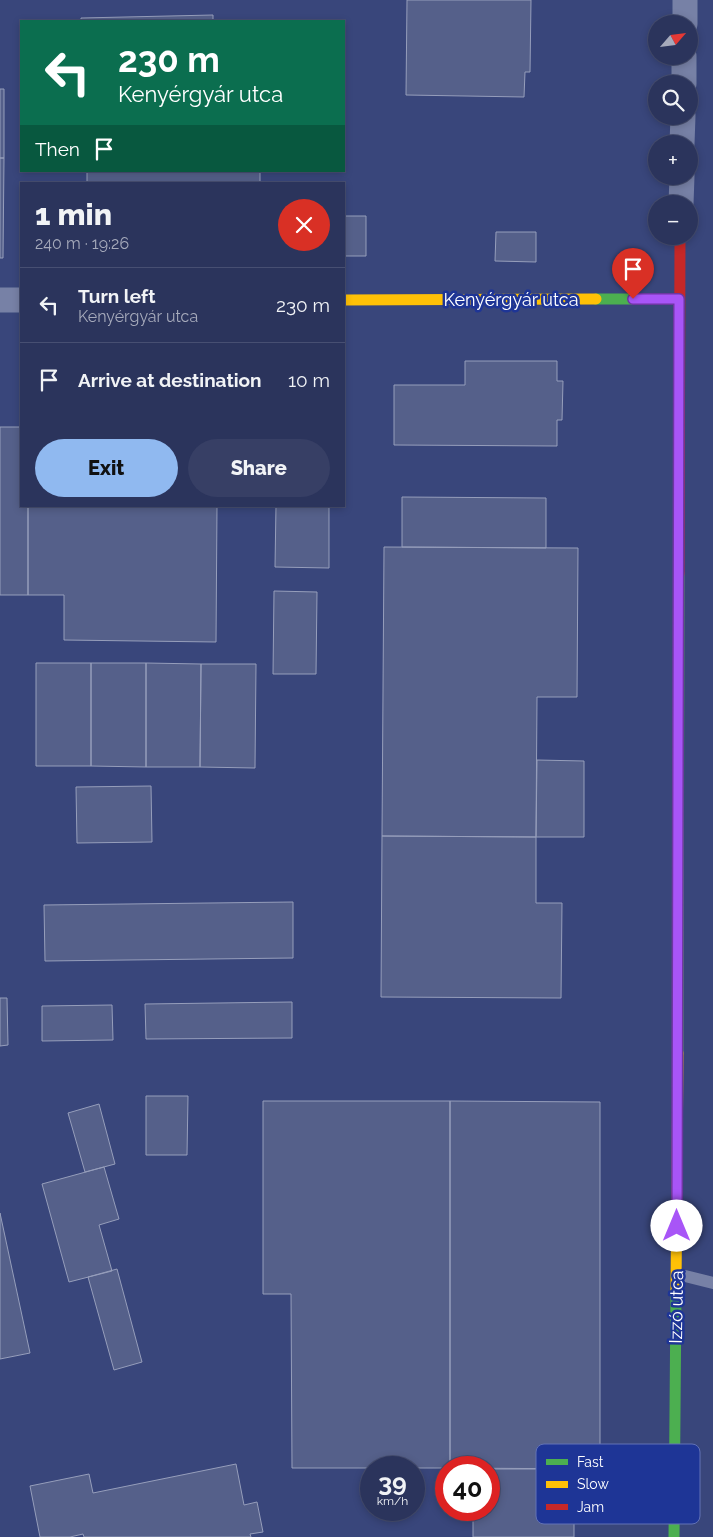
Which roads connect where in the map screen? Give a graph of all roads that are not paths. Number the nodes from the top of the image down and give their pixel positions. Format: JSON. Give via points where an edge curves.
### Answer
{"nodes":[{"id":1,"x":686,"y":0,"type":"edge"},
{"id":2,"x":685,"y":15,"type":"edge"},
{"id":3,"x":680,"y":245,"type":"edge"},
{"id":4,"x":679,"y":299,"type":"junction"},
{"id":5,"x":0,"y":300,"type":"edge"},
{"id":6,"x":20,"y":300,"type":"edge"},
{"id":7,"x":345,"y":300,"type":"edge"},
{"id":8,"x":677,"y":1274,"type":"junction"},
{"id":9,"x":713,"y":1283,"type":"edge"},
{"id":10,"x":675,"y":1444,"type":"edge"},
{"id":11,"x":674,"y":1524,"type":"edge"},
{"id":12,"x":674,"y":1537,"type":"edge"}],
"edges":[{"from":1,"to":2,"type":"street"},
{"from":3,"to":4,"type":"street","name":"Izzó utca"},
{"from":4,"to":7,"type":"street","name":"Kenyérgyár utca"},
{"from":4,"to":8,"type":"street","name":"Izzó utca"},
{"from":5,"to":6,"type":"street"},
{"from":8,"to":9,"type":"lane"},
{"from":8,"to":10,"type":"street","name":"Izzó utca"},
{"from":11,"to":12,"type":"street","name":"Izzó utca"}]}
